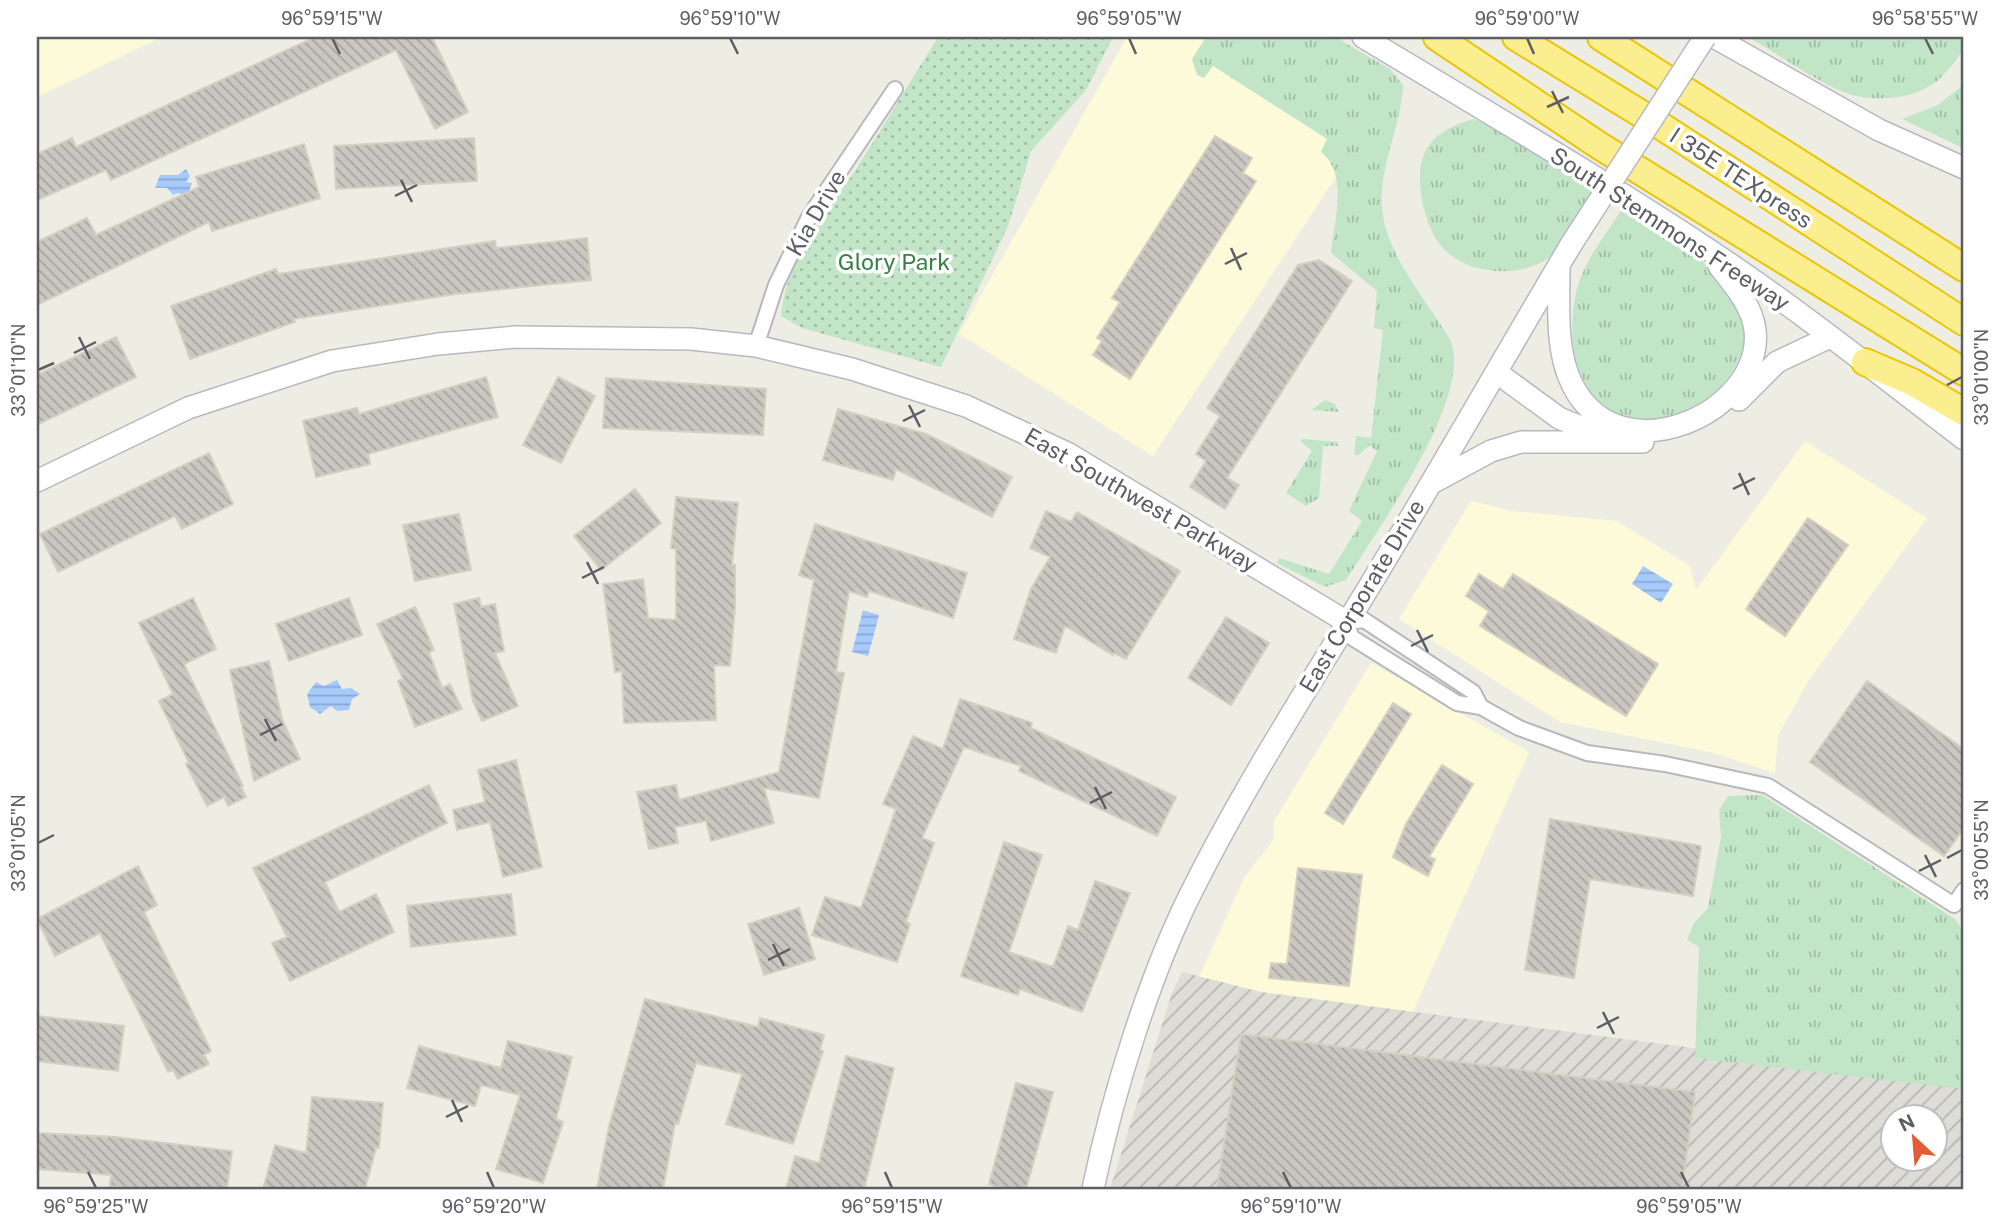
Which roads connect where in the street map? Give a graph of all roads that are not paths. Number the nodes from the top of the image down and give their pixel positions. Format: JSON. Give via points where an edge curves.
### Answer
{"nodes":[{"id":1,"x":1363,"y":37,"type":"edge"},
{"id":2,"x":1437,"y":37,"type":"edge"},
{"id":3,"x":1516,"y":37,"type":"edge"},
{"id":4,"x":1601,"y":37,"type":"edge"},
{"id":5,"x":1705,"y":37,"type":"edge"},
{"id":6,"x":1714,"y":37,"type":"edge"},
{"id":7,"x":895,"y":89,"type":"dead end"},
{"id":8,"x":1964,"y":168,"type":"edge"},
{"id":9,"x":1705,"y":247,"type":"junction"},
{"id":10,"x":1559,"y":264,"type":"junction"},
{"id":11,"x":1964,"y":268,"type":"edge"},
{"id":12,"x":1964,"y":322,"type":"edge"},
{"id":13,"x":1830,"y":337,"type":"junction"},
{"id":14,"x":756,"y":346,"type":"junction"},
{"id":15,"x":1865,"y":362,"type":"junction"},
{"id":16,"x":1496,"y":372,"type":"junction"},
{"id":17,"x":1964,"y":372,"type":"edge"},
{"id":18,"x":1964,"y":412,"type":"edge"},
{"id":19,"x":1964,"y":439,"type":"edge"},
{"id":20,"x":1616,"y":441,"type":"junction"},
{"id":21,"x":37,"y":481,"type":"edge"},
{"id":22,"x":1430,"y":484,"type":"junction"},
{"id":23,"x":1347,"y":622,"type":"junction"},
{"id":24,"x":1481,"y":707,"type":"junction"},
{"id":25,"x":1964,"y":890,"type":"edge"},
{"id":26,"x":1093,"y":1189,"type":"edge"}],
"edges":[{"from":1,"to":9,"type":"main road","name":"South Stemmons Freeway"},
{"from":2,"to":17,"type":"highway","name":"South Stemmons Freeway","via":[[1600,146]]},
{"from":3,"to":12,"type":"highway","name":"I 35E TEXpress"},
{"from":4,"to":11,"type":"highway"},
{"from":5,"to":10,"type":"main road","name":"East Corporate Drive","bridge":true},
{"from":6,"to":8,"type":"main road","via":[[1879,130]]},
{"from":7,"to":14,"type":"street","name":"Kia Drive","via":[[809,217],[776,285]]},
{"from":9,"to":10,"type":"main road","via":[[1747,306],[1755,345],[1744,375],[1725,398],[1705,414],[1666,430],[1620,428],[1600,418],[1576,390],[1562,348]]},
{"from":9,"to":13,"type":"main road","name":"South Stemmons Freeway"},
{"from":10,"to":16,"type":"main road","name":"East Corporate Drive"},
{"from":13,"to":15,"type":"main road","name":"South Stemmons Freeway"},
{"from":13,"to":20,"type":"main road","via":[[1777,362],[1730,410],[1693,434],[1660,441]]},
{"from":14,"to":21,"type":"main road","name":"East Southwest Parkway","via":[[691,339],[515,337],[332,361],[188,408]]},
{"from":14,"to":23,"type":"main road","name":"East Southwest Parkway","via":[[852,369],[966,406],[1057,449]]},
{"from":15,"to":18,"type":"highway"},
{"from":15,"to":19,"type":"main road","name":"South Stemmons Freeway"},
{"from":16,"to":20,"type":"main road","via":[[1559,418]]},
{"from":16,"to":22,"type":"main road","name":"East Corporate Drive"},
{"from":20,"to":22,"type":"main road","via":[[1507,445]]},
{"from":22,"to":23,"type":"main road","name":"East Corporate Drive"},
{"from":23,"to":24,"type":"street","via":[[1364,620],[1473,692]]},
{"from":23,"to":24,"type":"street","via":[[1350,637],[1457,703]]},
{"from":23,"to":26,"type":"main road","name":"East Corporate Drive","via":[[1272,744],[1194,887],[1159,968],[1110,1115]]},
{"from":24,"to":25,"type":"street","via":[[1519,728],[1587,753],[1768,786],[1954,905]]}]}
